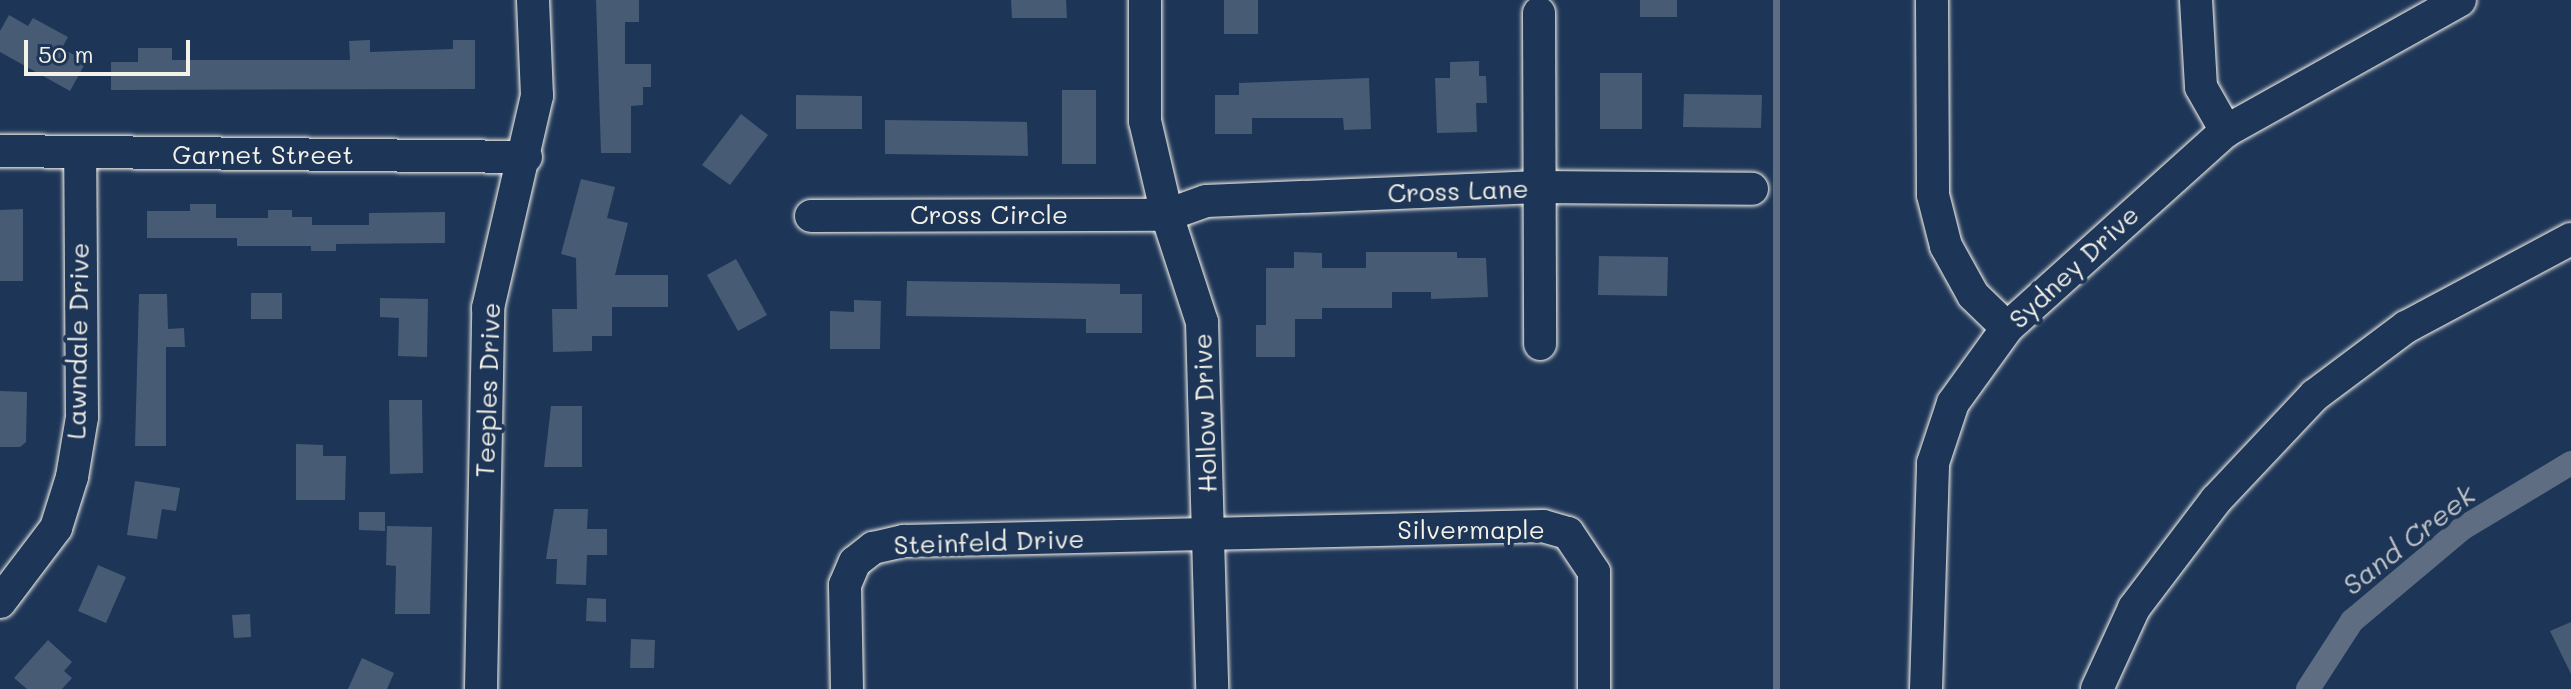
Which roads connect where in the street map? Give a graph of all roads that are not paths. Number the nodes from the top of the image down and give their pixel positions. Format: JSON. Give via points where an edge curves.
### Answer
{"nodes":[{"id":1,"x":533,"y":0,"type":"edge"},
{"id":2,"x":1145,"y":0,"type":"edge"},
{"id":3,"x":1932,"y":0,"type":"edge"},
{"id":4,"x":2196,"y":0,"type":"edge"},
{"id":5,"x":2460,"y":0,"type":"edge"},
{"id":6,"x":1539,"y":13,"type":"dead end"},
{"id":7,"x":2226,"y":131,"type":"junction"},
{"id":8,"x":0,"y":151,"type":"edge"},
{"id":9,"x":80,"y":154,"type":"junction"},
{"id":10,"x":526,"y":157,"type":"junction"},
{"id":11,"x":1538,"y":187,"type":"junction"},
{"id":12,"x":1752,"y":189,"type":"dead end"},
{"id":13,"x":1167,"y":215,"type":"junction"},
{"id":14,"x":811,"y":216,"type":"dead end"},
{"id":15,"x":2571,"y":239,"type":"edge"},
{"id":16,"x":2007,"y":328,"type":"junction"},
{"id":17,"x":1540,"y":344,"type":"dead end"},
{"id":18,"x":1210,"y":537,"type":"junction"},
{"id":19,"x":0,"y":602,"type":"edge"},
{"id":20,"x":481,"y":689,"type":"edge"},
{"id":21,"x":847,"y":689,"type":"edge"},
{"id":22,"x":1212,"y":689,"type":"edge"},
{"id":23,"x":1594,"y":689,"type":"edge"},
{"id":24,"x":1926,"y":689,"type":"edge"},
{"id":25,"x":2097,"y":689,"type":"edge"}],
"edges":[{"from":1,"to":10,"type":"street","name":"Teeples Drive","via":[[537,96]]},
{"from":2,"to":13,"type":"street","name":"Hollow Drive","via":[[1145,121]]},
{"from":3,"to":16,"type":"street","via":[[1933,195],[1946,246],[1973,295]]},
{"from":4,"to":7,"type":"street","via":[[2201,87]]},
{"from":5,"to":7,"type":"street","name":"Sydney Drive"},
{"from":6,"to":11,"type":"street"},
{"from":7,"to":16,"type":"street","name":"Sydney Drive"},
{"from":8,"to":9,"type":"street","name":"Garnet Street"},
{"from":9,"to":10,"type":"street","name":"Garnet Street"},
{"from":9,"to":19,"type":"street","name":"Lawndale Drive","via":[[82,417],[72,477],[56,528]]},
{"from":10,"to":20,"type":"street","name":"Teeples Drive","via":[[488,308]]},
{"from":11,"to":12,"type":"street","name":"Cross Lane"},
{"from":11,"to":13,"type":"street","name":"Cross Lane","via":[[1206,201]]},
{"from":11,"to":17,"type":"street"},
{"from":13,"to":14,"type":"street","name":"Cross Circle"},
{"from":13,"to":18,"type":"street","name":"Hollow Drive","via":[[1202,322]]},
{"from":15,"to":25,"type":"street","via":[[2406,327],[2315,395],[2216,500],[2134,608]]},
{"from":16,"to":24,"type":"street","name":"Sydney Drive","via":[[1953,403],[1933,463]]},
{"from":18,"to":21,"type":"street","name":"Steinfeld Drive","via":[[904,541],[873,548],[855,562],[845,585]]},
{"from":18,"to":22,"type":"street","name":"Hollow Drive","via":[[1207,645]]},
{"from":18,"to":23,"type":"street","name":"Silvermaple","via":[[1543,526],[1568,533],[1594,572]]}]}
